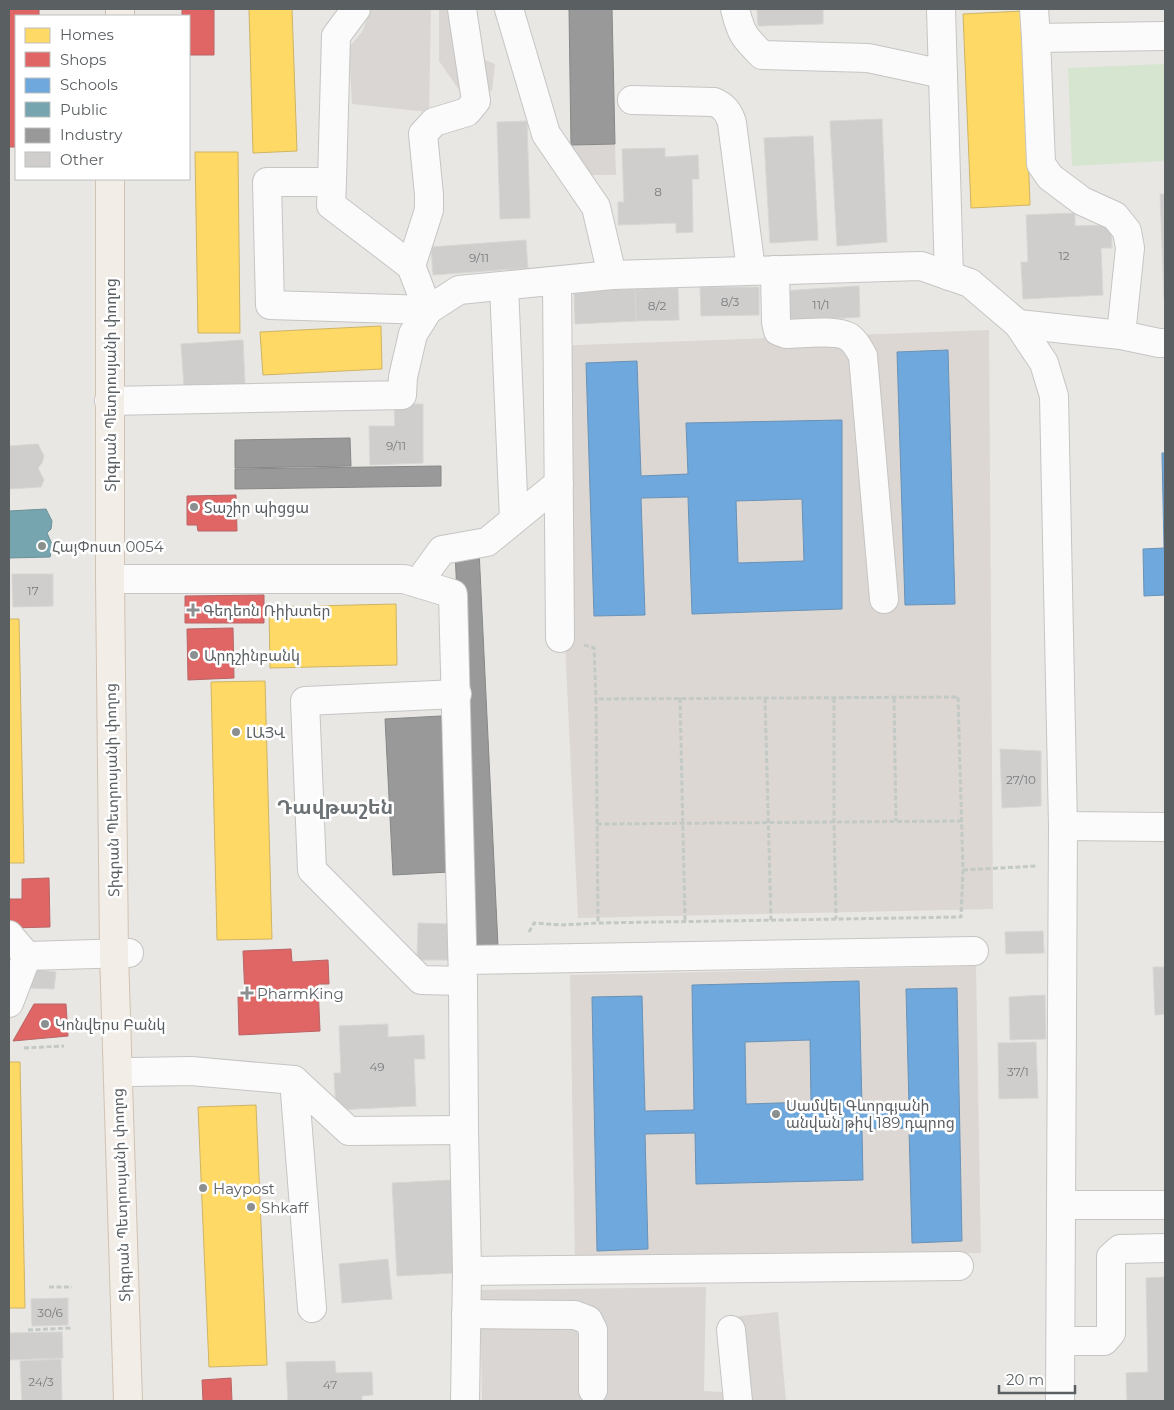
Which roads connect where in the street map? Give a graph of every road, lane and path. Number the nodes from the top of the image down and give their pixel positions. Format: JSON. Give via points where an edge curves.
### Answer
{"nodes":[{"id":1,"x":356,"y":9,"type":"edge"},
{"id":2,"x":462,"y":9,"type":"edge"},
{"id":3,"x":509,"y":9,"type":"edge"},
{"id":4,"x":735,"y":9,"type":"edge"},
{"id":5,"x":941,"y":9,"type":"edge"},
{"id":6,"x":1034,"y":9,"type":"edge"},
{"id":7,"x":1165,"y":36,"type":"edge"},
{"id":8,"x":1036,"y":38,"type":"junction"},
{"id":9,"x":943,"y":74,"type":"junction"},
{"id":10,"x":632,"y":100,"type":"dead end"},
{"id":11,"x":110,"y":180,"type":"edge"},
{"id":12,"x":121,"y":180,"type":"edge"},
{"id":13,"x":332,"y":182,"type":"junction"},
{"id":14,"x":411,"y":266,"type":"junction"},
{"id":15,"x":763,"y":270,"type":"junction"},
{"id":16,"x":612,"y":275,"type":"junction"},
{"id":17,"x":949,"y":276,"type":"junction"},
{"id":18,"x":557,"y":281,"type":"junction"},
{"id":19,"x":504,"y":286,"type":"junction"},
{"id":20,"x":428,"y":310,"type":"junction"},
{"id":21,"x":1018,"y":324,"type":"junction"},
{"id":22,"x":1121,"y":335,"type":"junction"},
{"id":23,"x":1165,"y":343,"type":"edge"},
{"id":24,"x":115,"y":400,"type":"junction"},
{"id":25,"x":559,"y":483,"type":"junction"},
{"id":26,"x":514,"y":520,"type":"junction"},
{"id":27,"x":116,"y":579,"type":"junction"},
{"id":28,"x":418,"y":583,"type":"junction"},
{"id":29,"x":884,"y":599,"type":"dead end"},
{"id":30,"x":560,"y":638,"type":"joint"},
{"id":31,"x":457,"y":694,"type":"junction"},
{"id":32,"x":596,"y":698,"type":"junction"},
{"id":33,"x":680,"y":698,"type":"junction"},
{"id":34,"x":765,"y":698,"type":"junction"},
{"id":35,"x":834,"y":698,"type":"junction"},
{"id":36,"x":894,"y":698,"type":"junction"},
{"id":37,"x":896,"y":821,"type":"junction"},
{"id":38,"x":961,"y":821,"type":"junction"},
{"id":39,"x":769,"y":822,"type":"junction"},
{"id":40,"x":834,"y":822,"type":"junction"},
{"id":41,"x":683,"y":823,"type":"junction"},
{"id":42,"x":597,"y":824,"type":"junction"},
{"id":43,"x":1063,"y":826,"type":"junction"},
{"id":44,"x":1165,"y":826,"type":"edge"},
{"id":45,"x":1063,"y":865,"type":"junction"},
{"id":46,"x":963,"y":870,"type":"junction"},
{"id":47,"x":836,"y":919,"type":"junction"},
{"id":48,"x":771,"y":920,"type":"junction"},
{"id":49,"x":685,"y":922,"type":"junction"},
{"id":50,"x":9,"y":935,"type":"edge"},
{"id":51,"x":974,"y":951,"type":"dead end"},
{"id":52,"x":122,"y":953,"type":"junction"},
{"id":53,"x":27,"y":956,"type":"junction"},
{"id":54,"x":463,"y":970,"type":"junction"},
{"id":55,"x":9,"y":1002,"type":"edge"},
{"id":56,"x":64,"y":1046,"type":"dead end"},
{"id":57,"x":24,"y":1048,"type":"dead end"},
{"id":58,"x":132,"y":1072,"type":"junction"},
{"id":59,"x":294,"y":1080,"type":"junction"},
{"id":60,"x":464,"y":1130,"type":"junction"},
{"id":61,"x":1061,"y":1205,"type":"junction"},
{"id":62,"x":1165,"y":1205,"type":"edge"},
{"id":63,"x":1165,"y":1248,"type":"edge"},
{"id":64,"x":959,"y":1266,"type":"dead end"},
{"id":65,"x":467,"y":1271,"type":"junction"},
{"id":66,"x":49,"y":1287,"type":"dead end"},
{"id":67,"x":72,"y":1287,"type":"dead end"},
{"id":68,"x":312,"y":1308,"type":"dead end"},
{"id":69,"x":466,"y":1314,"type":"junction"},
{"id":70,"x":71,"y":1328,"type":"dead end"},
{"id":71,"x":28,"y":1330,"type":"dead end"},
{"id":72,"x":731,"y":1330,"type":"dead end"},
{"id":73,"x":1061,"y":1341,"type":"junction"},
{"id":74,"x":593,"y":1390,"type":"dead end"},
{"id":75,"x":128,"y":1401,"type":"edge"},
{"id":76,"x":140,"y":1401,"type":"edge"},
{"id":77,"x":466,"y":1401,"type":"edge"},
{"id":78,"x":738,"y":1401,"type":"edge"},
{"id":79,"x":1060,"y":1401,"type":"edge"}],
"edges":[{"from":1,"to":13,"type":"lane","via":[[336,36]]},
{"from":2,"to":14,"type":"lane","via":[[476,100],[467,112],[434,122],[422,134],[429,210]]},
{"from":3,"to":16,"type":"lane","via":[[546,134],[596,208]]},
{"from":4,"to":9,"type":"lane","via":[[740,29],[762,54],[868,58]]},
{"from":5,"to":9,"type":"lane"},
{"from":6,"to":8,"type":"lane"},
{"from":7,"to":8,"type":"lane"},
{"from":8,"to":22,"type":"lane","via":[[1041,164],[1050,177],[1082,201],[1115,216],[1127,231],[1130,248]]},
{"from":9,"to":17,"type":"lane"},
{"from":10,"to":15,"type":"lane","via":[[714,102],[730,114]]},
{"from":11,"to":24,"type":"main road","name":"Տիգրան Պետրոսյանի փողոց"},
{"from":12,"to":24,"type":"main road","name":"Տիգրան Պետրոսյանի փողոց"},
{"from":13,"to":14,"type":"lane","via":[[332,205]]},
{"from":13,"to":20,"type":"lane","via":[[267,182],[270,305]]},
{"from":14,"to":20,"type":"lane"},
{"from":15,"to":16,"type":"lane"},
{"from":15,"to":17,"type":"lane","via":[[921,266]]},
{"from":15,"to":29,"type":"lane","via":[[778,331],[786,334],[839,334],[848,337],[863,356]]},
{"from":16,"to":18,"type":"lane"},
{"from":17,"to":21,"type":"lane","via":[[970,283]]},
{"from":18,"to":19,"type":"lane"},
{"from":18,"to":25,"type":"lane"},
{"from":19,"to":20,"type":"lane","via":[[459,290]]},
{"from":19,"to":26,"type":"lane"},
{"from":20,"to":24,"type":"lane","via":[[413,334],[402,395]]},
{"from":21,"to":22,"type":"lane"},
{"from":21,"to":43,"type":"lane","via":[[1044,363],[1054,396]]},
{"from":22,"to":23,"type":"lane"},
{"from":24,"to":27,"type":"main road","name":"Տիգրան Պետրոսյանի փողոց"},
{"from":25,"to":26,"type":"lane"},
{"from":25,"to":30,"type":"lane"},
{"from":26,"to":28,"type":"lane","via":[[487,542],[442,550]]},
{"from":27,"to":28,"type":"lane","via":[[404,579]]},
{"from":27,"to":52,"type":"main road","name":"Տիգրան Պետրոսյանի փողոց"},
{"from":28,"to":31,"type":"lane","via":[[453,594]]},
{"from":30,"to":32,"type":"path","via":[[594,648]]},
{"from":31,"to":54,"type":"lane"},
{"from":31,"to":54,"type":"lane","via":[[305,701],[312,870],[421,980]]},
{"from":32,"to":33,"type":"path"},
{"from":32,"to":42,"type":"path"},
{"from":33,"to":34,"type":"path"},
{"from":33,"to":41,"type":"path"},
{"from":34,"to":35,"type":"path"},
{"from":34,"to":39,"type":"path"},
{"from":35,"to":36,"type":"path"},
{"from":35,"to":40,"type":"path"},
{"from":36,"to":37,"type":"path"},
{"from":36,"to":38,"type":"path","via":[[958,697]]},
{"from":37,"to":38,"type":"path"},
{"from":37,"to":40,"type":"path"},
{"from":38,"to":46,"type":"path"},
{"from":39,"to":40,"type":"path"},
{"from":39,"to":41,"type":"path"},
{"from":39,"to":48,"type":"path"},
{"from":40,"to":47,"type":"path"},
{"from":41,"to":42,"type":"path"},
{"from":41,"to":49,"type":"path"},
{"from":42,"to":49,"type":"path","via":[[598,923]]},
{"from":43,"to":44,"type":"lane"},
{"from":43,"to":45,"type":"lane"},
{"from":45,"to":46,"type":"path"},
{"from":45,"to":61,"type":"lane"},
{"from":46,"to":47,"type":"path","via":[[961,916]]},
{"from":47,"to":48,"type":"path"},
{"from":48,"to":49,"type":"path"},
{"from":50,"to":53,"type":"lane"},
{"from":51,"to":54,"type":"lane"},
{"from":52,"to":53,"type":"lane"},
{"from":52,"to":58,"type":"main road","name":"Տիգրան Պետրոսյանի փողոց"},
{"from":52,"to":75,"type":"main road","name":"Տիգրան Պետրոսյանի փողոց"},
{"from":53,"to":55,"type":"lane"},
{"from":54,"to":60,"type":"lane"},
{"from":56,"to":57,"type":"path"},
{"from":58,"to":59,"type":"lane","via":[[191,1071]]},
{"from":58,"to":76,"type":"main road","name":"Տիգրան Պետրոսյանի փողոց"},
{"from":59,"to":60,"type":"lane","via":[[349,1131]]},
{"from":59,"to":68,"type":"lane"},
{"from":60,"to":65,"type":"lane"},
{"from":61,"to":62,"type":"lane"},
{"from":61,"to":73,"type":"lane"},
{"from":63,"to":73,"type":"lane","via":[[1120,1249],[1111,1257],[1111,1333],[1104,1341]]},
{"from":64,"to":65,"type":"lane"},
{"from":65,"to":69,"type":"lane"},
{"from":66,"to":67,"type":"path"},
{"from":69,"to":74,"type":"lane","via":[[575,1315],[588,1320],[593,1330]]},
{"from":69,"to":77,"type":"lane"},
{"from":70,"to":71,"type":"path"},
{"from":72,"to":78,"type":"lane"},
{"from":73,"to":79,"type":"lane"}]}
